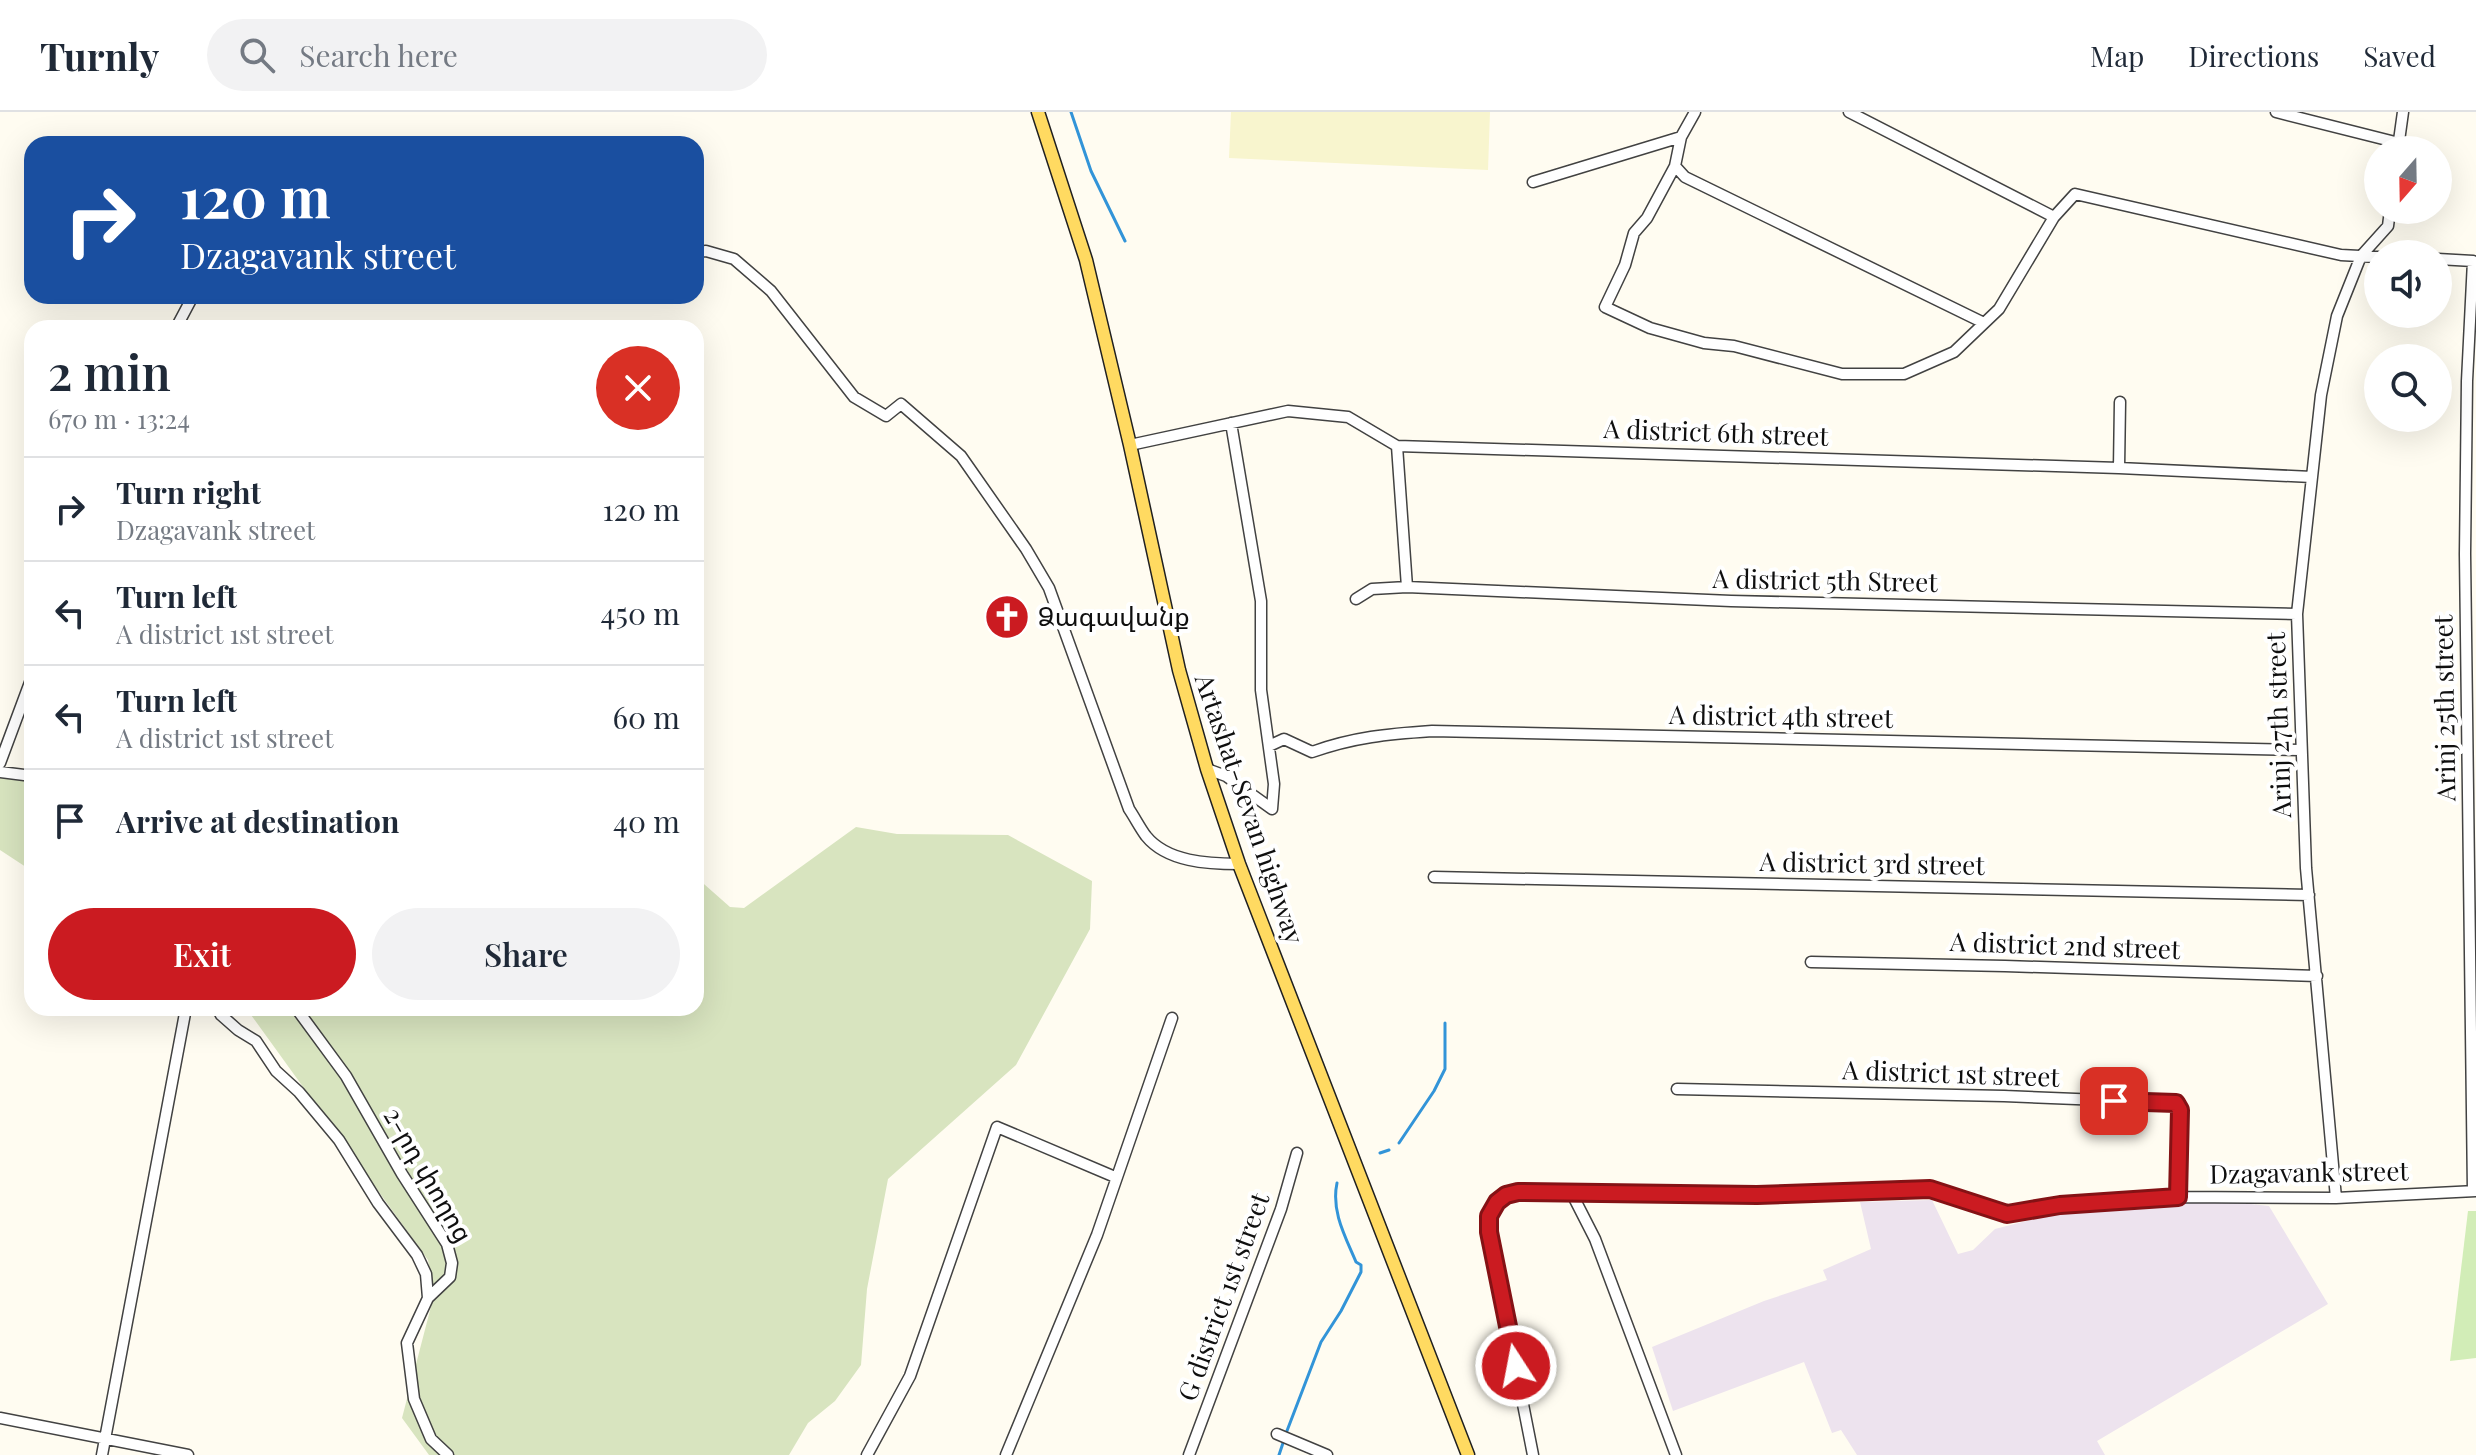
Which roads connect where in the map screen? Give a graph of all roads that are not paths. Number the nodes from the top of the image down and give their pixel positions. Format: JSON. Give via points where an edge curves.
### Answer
{"nodes":[{"id":1,"x":1038,"y":112,"type":"edge"},
{"id":2,"x":1695,"y":112,"type":"edge"},
{"id":3,"x":1849,"y":112,"type":"edge"},
{"id":4,"x":2276,"y":112,"type":"edge"},
{"id":5,"x":2403,"y":112,"type":"edge"},
{"id":6,"x":2400,"y":136,"type":"edge"},
{"id":7,"x":1681,"y":137,"type":"junction"},
{"id":8,"x":2364,"y":137,"type":"edge"},
{"id":9,"x":1675,"y":166,"type":"junction"},
{"id":10,"x":1533,"y":182,"type":"dead end"},
{"id":11,"x":2054,"y":217,"type":"junction"},
{"id":12,"x":2388,"y":224,"type":"edge"},
{"id":13,"x":704,"y":251,"type":"edge"},
{"id":14,"x":2361,"y":256,"type":"junction"},
{"id":15,"x":2364,"y":256,"type":"edge"},
{"id":16,"x":2475,"y":258,"type":"edge"},
{"id":17,"x":2452,"y":259,"type":"edge"},
{"id":18,"x":1984,"y":323,"type":"junction"},
{"id":19,"x":2471,"y":381,"type":"edge"},
{"id":20,"x":2120,"y":402,"type":"dead end"},
{"id":21,"x":1231,"y":423,"type":"junction"},
{"id":22,"x":1130,"y":445,"type":"junction"},
{"id":23,"x":1397,"y":446,"type":"junction"},
{"id":24,"x":2119,"y":468,"type":"junction"},
{"id":25,"x":2312,"y":477,"type":"junction"},
{"id":26,"x":2470,"y":554,"type":"edge"},
{"id":27,"x":1407,"y":587,"type":"junction"},
{"id":28,"x":1356,"y":599,"type":"dead end"},
{"id":29,"x":2297,"y":614,"type":"junction"},
{"id":30,"x":24,"y":698,"type":"edge"},
{"id":31,"x":1269,"y":746,"type":"junction"},
{"id":32,"x":2300,"y":750,"type":"junction"},
{"id":33,"x":0,"y":763,"type":"edge"},
{"id":34,"x":1207,"y":769,"type":"junction"},
{"id":35,"x":0,"y":772,"type":"edge"},
{"id":36,"x":24,"y":775,"type":"edge"},
{"id":37,"x":1239,"y":864,"type":"junction"},
{"id":38,"x":1434,"y":877,"type":"dead end"},
{"id":39,"x":2309,"y":895,"type":"junction"},
{"id":40,"x":1811,"y":962,"type":"dead end"},
{"id":41,"x":2317,"y":976,"type":"junction"},
{"id":42,"x":184,"y":1016,"type":"edge"},
{"id":43,"x":222,"y":1016,"type":"edge"},
{"id":44,"x":302,"y":1016,"type":"edge"},
{"id":45,"x":1172,"y":1018,"type":"dead end"},
{"id":46,"x":2473,"y":1022,"type":"edge"},
{"id":47,"x":1677,"y":1089,"type":"dead end"},
{"id":48,"x":1297,"y":1153,"type":"dead end"},
{"id":49,"x":1115,"y":1177,"type":"junction"},
{"id":50,"x":2474,"y":1191,"type":"edge"},
{"id":51,"x":1571,"y":1192,"type":"junction"},
{"id":52,"x":2178,"y":1197,"type":"junction"},
{"id":53,"x":2336,"y":1198,"type":"junction"},
{"id":54,"x":428,"y":1298,"type":"junction"},
{"id":55,"x":0,"y":1418,"type":"edge"},
{"id":56,"x":1277,"y":1434,"type":"dead end"},
{"id":57,"x":105,"y":1439,"type":"junction"},
{"id":58,"x":1314,"y":1452,"type":"edge"},
{"id":59,"x":102,"y":1455,"type":"edge"},
{"id":60,"x":188,"y":1455,"type":"edge"},
{"id":61,"x":448,"y":1455,"type":"edge"},
{"id":62,"x":867,"y":1455,"type":"edge"},
{"id":63,"x":1006,"y":1455,"type":"edge"},
{"id":64,"x":1189,"y":1455,"type":"edge"},
{"id":65,"x":1327,"y":1455,"type":"edge"},
{"id":66,"x":1468,"y":1455,"type":"edge"},
{"id":67,"x":1533,"y":1455,"type":"edge"},
{"id":68,"x":1676,"y":1455,"type":"edge"}],
"edges":[{"from":1,"to":22,"type":"main road","name":"Artashat-Sevan highway","via":[[1086,260]]},
{"from":2,"to":7,"type":"street"},
{"from":3,"to":11,"type":"street"},
{"from":4,"to":8,"type":"street"},
{"from":5,"to":6,"type":"street"},
{"from":7,"to":9,"type":"street"},
{"from":7,"to":10,"type":"street"},
{"from":9,"to":18,"type":"street","via":[[1685,177]]},
{"from":9,"to":18,"type":"street","via":[[1634,233],[1605,307],[1650,328],[1842,374],[1904,374],[1954,352]]},
{"from":11,"to":14,"type":"street","via":[[2075,194]]},
{"from":11,"to":18,"type":"street","via":[[1999,309]]},
{"from":12,"to":14,"type":"street"},
{"from":13,"to":37,"type":"street","via":[[734,259],[771,291],[854,397],[886,416],[901,404],[961,456],[1049,588],[1129,809],[1147,837],[1171,854],[1211,864]]},
{"from":14,"to":15,"type":"street"},
{"from":14,"to":25,"type":"street","name":"Arinj 27th street","via":[[2337,316]]},
{"from":16,"to":17,"type":"street","name":"Arinj 25th street"},
{"from":16,"to":19,"type":"street","name":"Arinj 25th street"},
{"from":19,"to":26,"type":"street","name":"Arinj 25th street"},
{"from":20,"to":24,"type":"street"},
{"from":21,"to":22,"type":"street","name":"A district 6th street"},
{"from":21,"to":23,"type":"street","name":"A district 6th street","via":[[1287,411],[1348,417]]},
{"from":21,"to":31,"type":"street","via":[[1261,601],[1261,690]]},
{"from":22,"to":34,"type":"main road","name":"Artashat-Sevan highway","via":[[1179,670]]},
{"from":23,"to":24,"type":"street","name":"A district 6th street"},
{"from":23,"to":27,"type":"street"},
{"from":24,"to":25,"type":"street","name":"A district 6th street"},
{"from":25,"to":29,"type":"street","name":"Arinj 27th street"},
{"from":26,"to":46,"type":"street","name":"Arinj 25th street"},
{"from":27,"to":28,"type":"street","name":"A district 5th Street","via":[[1372,589]]},
{"from":27,"to":29,"type":"street","name":"A district 5th Street","via":[[1731,601]]},
{"from":29,"to":32,"type":"street","name":"Arinj 27th street"},
{"from":30,"to":33,"type":"street"},
{"from":31,"to":32,"type":"street","name":"A district 4th street","via":[[1284,739],[1312,752],[1376,735],[1432,731]]},
{"from":31,"to":34,"type":"street","via":[[1272,809]]},
{"from":32,"to":39,"type":"street","name":"Arinj 27th street"},
{"from":34,"to":37,"type":"main road","name":"Artashat-Sevan highway"},
{"from":35,"to":36,"type":"street"},
{"from":37,"to":66,"type":"main road","name":"Artashat-Sevan highway"},
{"from":38,"to":39,"type":"street","name":"A district 3rd street"},
{"from":39,"to":41,"type":"street","name":"Arinj 27th street"},
{"from":40,"to":41,"type":"street","name":"A district 2nd street"},
{"from":41,"to":53,"type":"street","name":"Arinj 27th street"},
{"from":42,"to":57,"type":"street"},
{"from":43,"to":54,"type":"street","via":[[256,1041],[339,1140],[417,1255],[426,1274]]},
{"from":44,"to":54,"type":"street","name":"2-րդ փողոց","via":[[346,1076],[447,1244],[450,1277]]},
{"from":45,"to":49,"type":"street"},
{"from":46,"to":50,"type":"street","name":"Arinj 25th street"},
{"from":47,"to":52,"type":"street","name":"A district 1st street","via":[[2176,1103]]},
{"from":48,"to":64,"type":"street","name":"G district 1st street"},
{"from":49,"to":62,"type":"street","via":[[997,1127],[910,1376]]},
{"from":49,"to":63,"type":"street","via":[[1097,1235]]},
{"from":50,"to":53,"type":"street","name":"Dzagavank street"},
{"from":51,"to":52,"type":"street","name":"Dzagavank street","via":[[1757,1195],[1930,1189],[2007,1214]]},
{"from":51,"to":67,"type":"street","name":"Dzagavank street","via":[[1506,1195],[1489,1216]]},
{"from":51,"to":68,"type":"street","via":[[1595,1239]]},
{"from":52,"to":53,"type":"street","name":"Dzagavank street"},
{"from":54,"to":61,"type":"street","name":"2-րդ փողոց","via":[[407,1343],[414,1399],[431,1439]]},
{"from":55,"to":57,"type":"street"},
{"from":56,"to":58,"type":"street"},
{"from":57,"to":59,"type":"street"},
{"from":57,"to":60,"type":"street"},
{"from":58,"to":65,"type":"street"}]}
